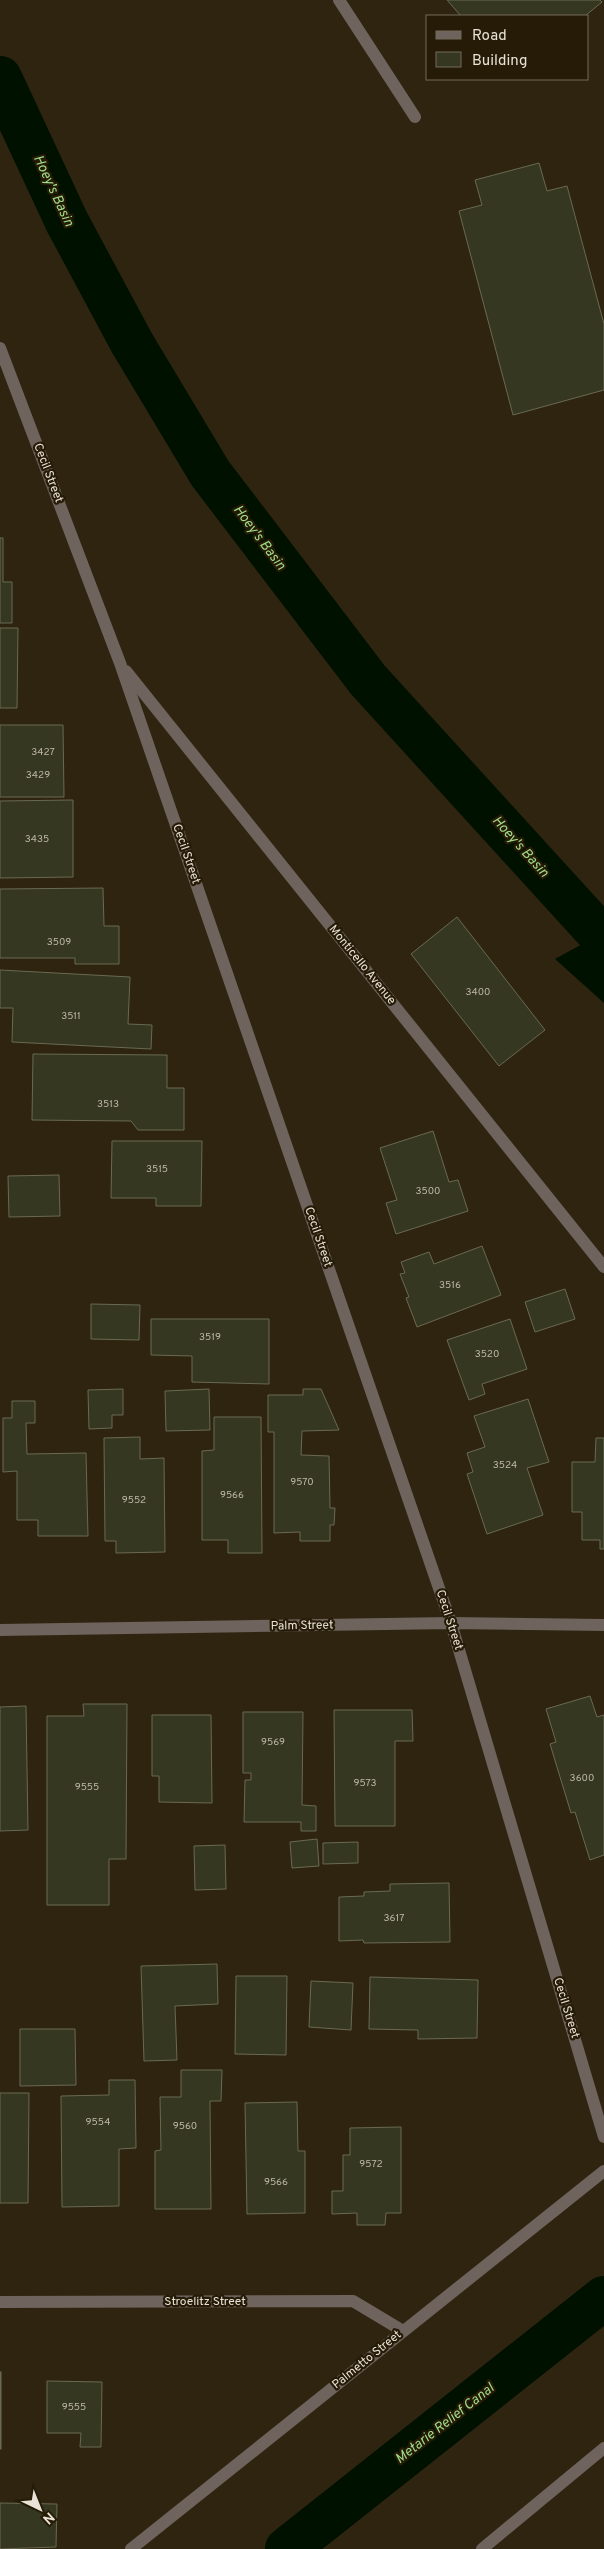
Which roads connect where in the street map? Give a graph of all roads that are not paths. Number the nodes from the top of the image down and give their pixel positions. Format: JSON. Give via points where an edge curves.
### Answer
{"nodes":[{"id":1,"x":339,"y":0,"type":"edge"},
{"id":2,"x":415,"y":117,"type":"dead end"},
{"id":3,"x":0,"y":348,"type":"edge"},
{"id":4,"x":120,"y":663,"type":"junction"},
{"id":5,"x":604,"y":1267,"type":"edge"},
{"id":6,"x":451,"y":1624,"type":"junction"},
{"id":7,"x":604,"y":1625,"type":"edge"},
{"id":8,"x":0,"y":1630,"type":"edge"},
{"id":9,"x":604,"y":2137,"type":"edge"},
{"id":10,"x":604,"y":2171,"type":"edge"},
{"id":11,"x":0,"y":2302,"type":"edge"},
{"id":12,"x":403,"y":2331,"type":"junction"},
{"id":13,"x":604,"y":2448,"type":"edge"},
{"id":14,"x":131,"y":2549,"type":"edge"},
{"id":15,"x":482,"y":2549,"type":"edge"}],
"edges":[{"from":1,"to":2,"type":"street"},
{"from":3,"to":4,"type":"street","name":"Cecil Street"},
{"from":4,"to":5,"type":"street","name":"Monticello Avenue"},
{"from":4,"to":6,"type":"street","name":"Cecil Street"},
{"from":6,"to":7,"type":"street","name":"Palm Street"},
{"from":6,"to":8,"type":"street","name":"Palm Street"},
{"from":6,"to":9,"type":"street","name":"Cecil Street"},
{"from":10,"to":12,"type":"street","name":"Palmetto Street"},
{"from":11,"to":12,"type":"street","name":"Stroelitz Street","via":[[352,2301]]},
{"from":12,"to":14,"type":"street","name":"Palmetto Street"},
{"from":13,"to":15,"type":"street"}]}
